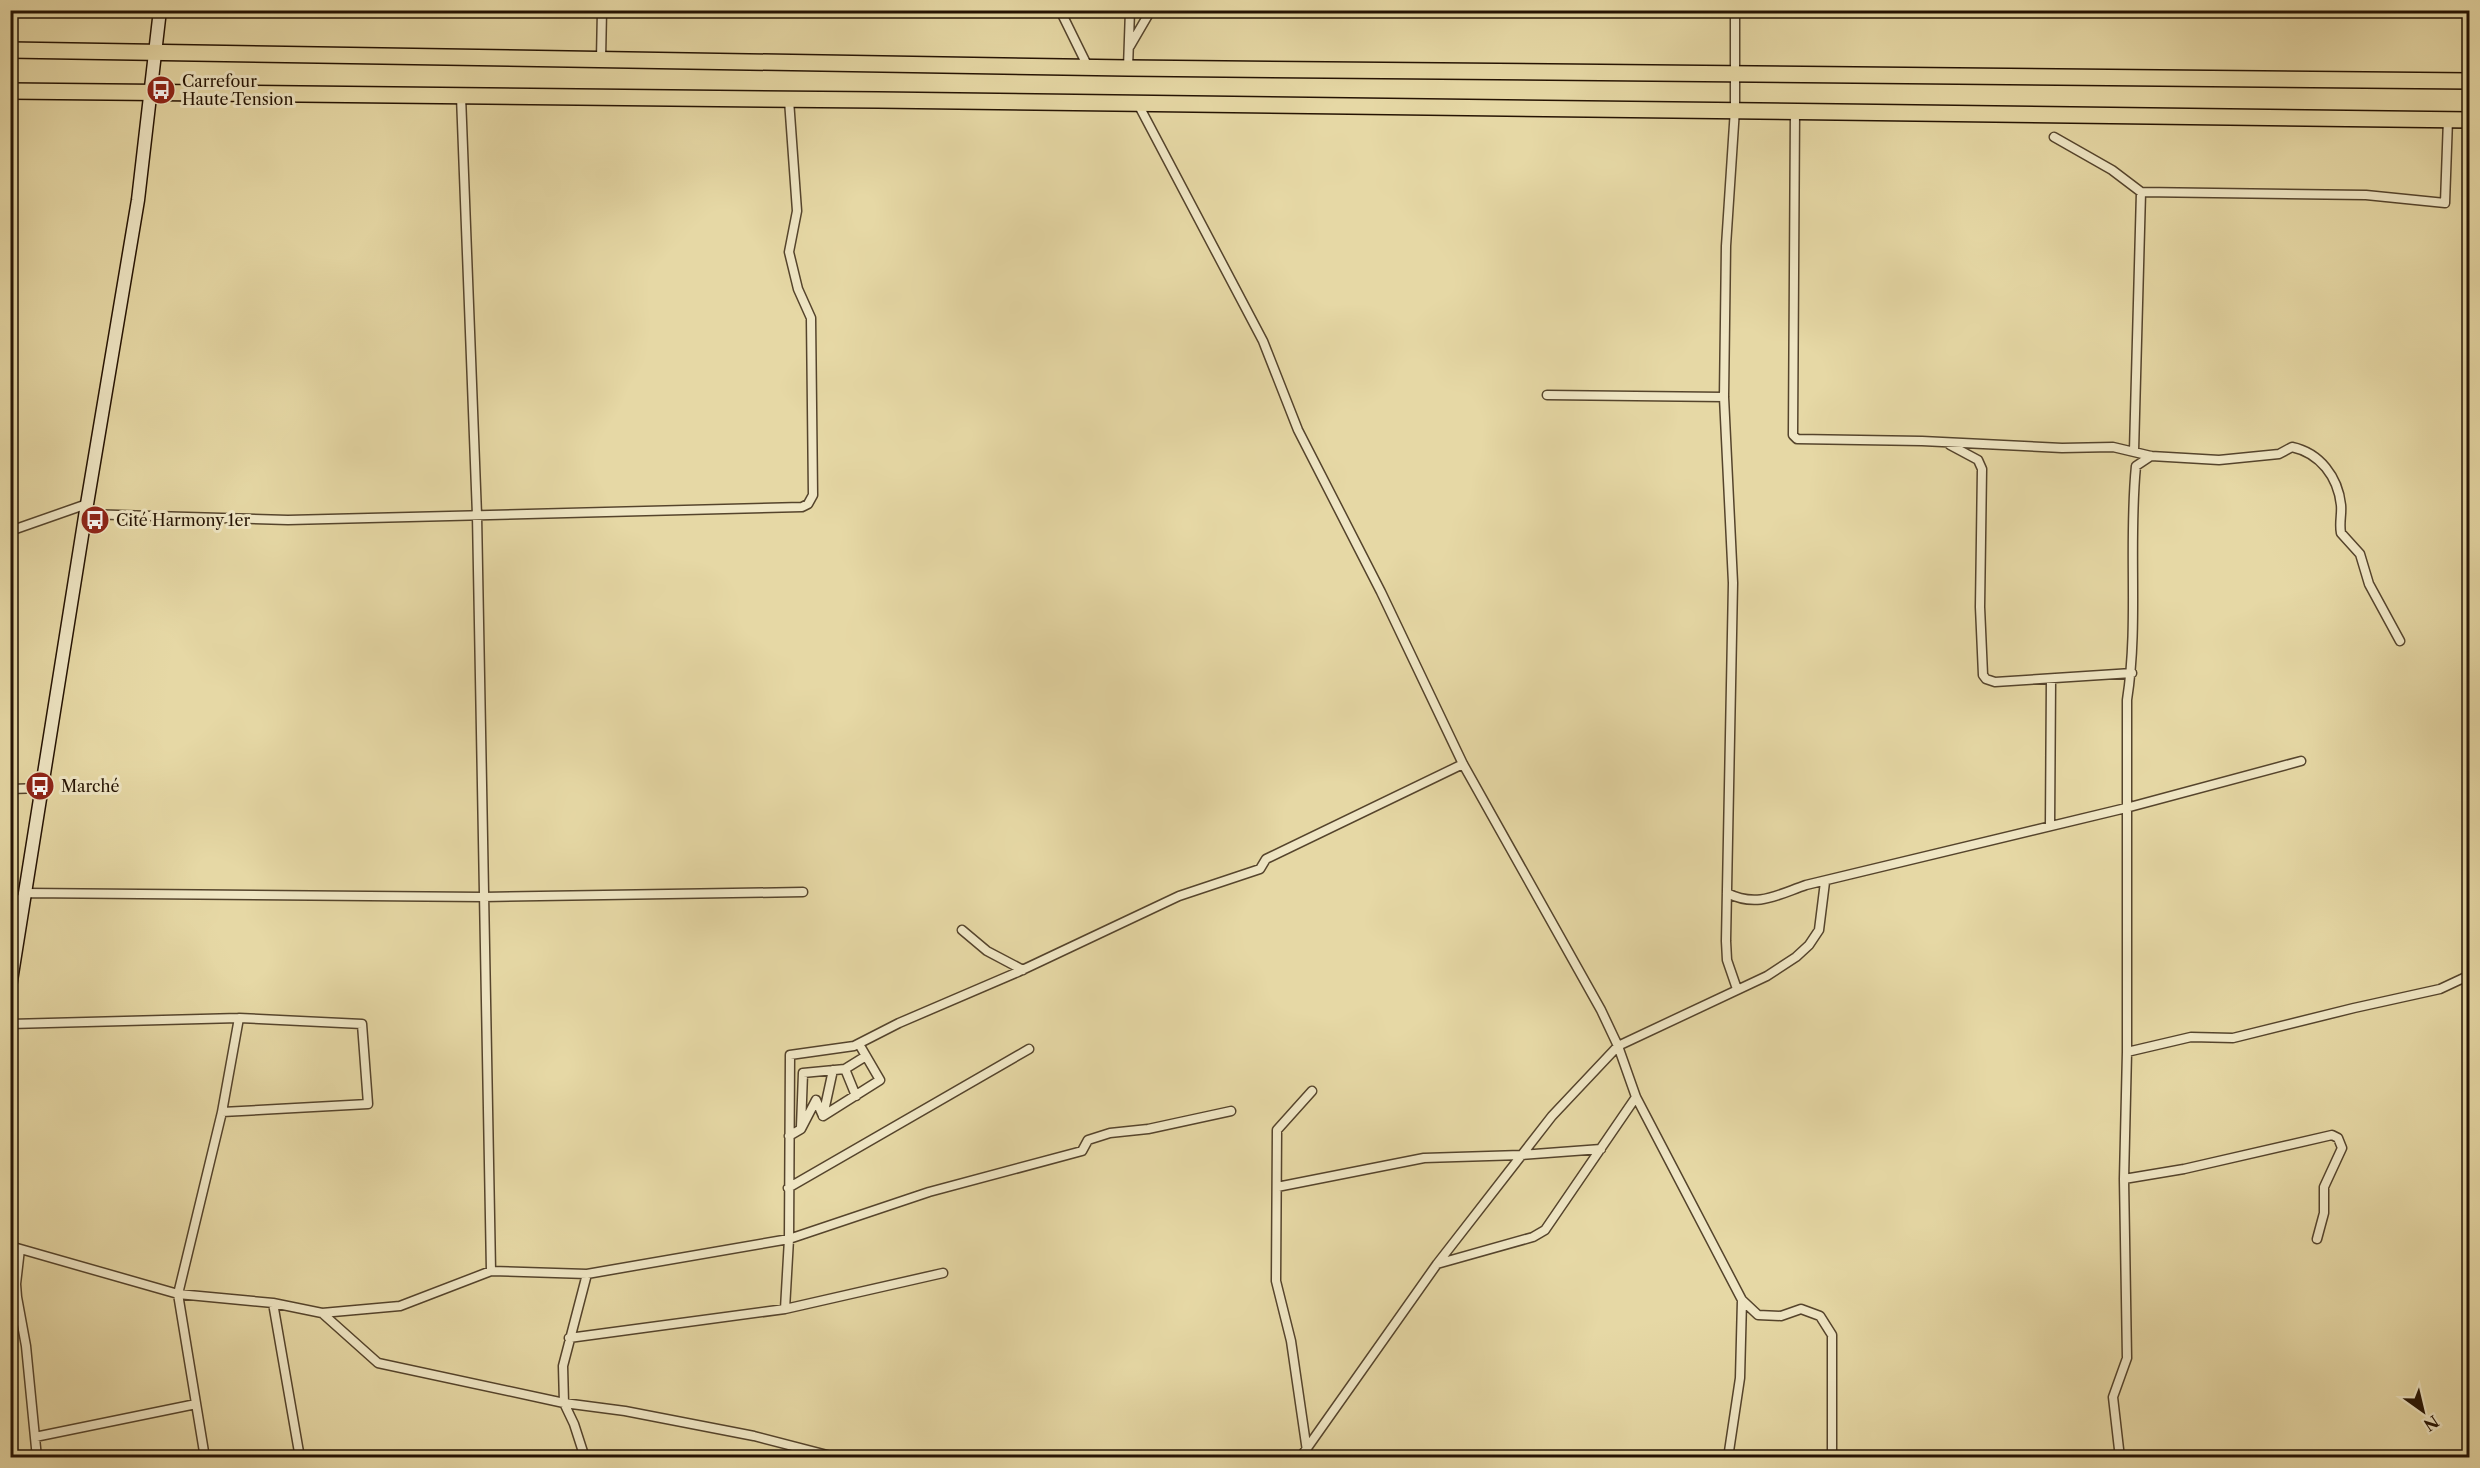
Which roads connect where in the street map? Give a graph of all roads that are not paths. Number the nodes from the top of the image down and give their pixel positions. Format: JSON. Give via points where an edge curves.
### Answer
{"nodes":[{"id":1,"x":160,"y":10,"type":"edge"},
{"id":2,"x":602,"y":10,"type":"edge"},
{"id":3,"x":1060,"y":10,"type":"edge"},
{"id":4,"x":1130,"y":10,"type":"edge"},
{"id":5,"x":1151,"y":10,"type":"edge"},
{"id":6,"x":1735,"y":10,"type":"edge"},
{"id":7,"x":1129,"y":47,"type":"junction"},
{"id":8,"x":10,"y":50,"type":"edge"},
{"id":9,"x":156,"y":52,"type":"junction"},
{"id":10,"x":601,"y":59,"type":"junction"},
{"id":11,"x":1088,"y":67,"type":"junction"},
{"id":12,"x":1128,"y":68,"type":"junction"},
{"id":13,"x":1734,"y":75,"type":"junction"},
{"id":14,"x":2469,"y":81,"type":"edge"},
{"id":15,"x":10,"y":91,"type":"edge"},
{"id":16,"x":151,"y":93,"type":"junction"},
{"id":17,"x":461,"y":96,"type":"junction"},
{"id":18,"x":789,"y":100,"type":"junction"},
{"id":19,"x":1138,"y":104,"type":"junction"},
{"id":20,"x":1734,"y":109,"type":"junction"},
{"id":21,"x":1795,"y":110,"type":"junction"},
{"id":22,"x":2448,"y":119,"type":"junction"},
{"id":23,"x":2469,"y":120,"type":"edge"},
{"id":24,"x":2054,"y":136,"type":"dead end"},
{"id":25,"x":2141,"y":192,"type":"junction"},
{"id":26,"x":1547,"y":395,"type":"dead end"},
{"id":27,"x":1724,"y":397,"type":"junction"},
{"id":28,"x":1947,"y":443,"type":"junction"},
{"id":29,"x":2134,"y":451,"type":"junction"},
{"id":30,"x":2151,"y":456,"type":"junction"},
{"id":31,"x":86,"y":509,"type":"junction"},
{"id":32,"x":477,"y":515,"type":"junction"},
{"id":33,"x":10,"y":531,"type":"edge"},
{"id":34,"x":2400,"y":641,"type":"dead end"},
{"id":35,"x":2132,"y":673,"type":"junction"},
{"id":36,"x":2051,"y":679,"type":"junction"},
{"id":37,"x":2301,"y":761,"type":"dead end"},
{"id":38,"x":1463,"y":764,"type":"junction"},
{"id":39,"x":43,"y":788,"type":"junction"},
{"id":40,"x":10,"y":789,"type":"edge"},
{"id":41,"x":2126,"y":808,"type":"junction"},
{"id":42,"x":2050,"y":825,"type":"junction"},
{"id":43,"x":1825,"y":882,"type":"junction"},
{"id":44,"x":803,"y":892,"type":"dead end"},
{"id":45,"x":1727,"y":893,"type":"junction"},
{"id":46,"x":24,"y":896,"type":"junction"},
{"id":47,"x":483,"y":897,"type":"junction"},
{"id":48,"x":10,"y":900,"type":"edge"},
{"id":49,"x":962,"y":930,"type":"dead end"},
{"id":50,"x":1023,"y":970,"type":"junction"},
{"id":51,"x":2469,"y":975,"type":"edge"},
{"id":52,"x":10,"y":987,"type":"edge"},
{"id":53,"x":1737,"y":989,"type":"junction"},
{"id":54,"x":239,"y":1018,"type":"junction"},
{"id":55,"x":10,"y":1024,"type":"edge"},
{"id":56,"x":859,"y":1044,"type":"junction"},
{"id":57,"x":1618,"y":1046,"type":"junction"},
{"id":58,"x":1029,"y":1048,"type":"dead end"},
{"id":59,"x":2127,"y":1052,"type":"junction"},
{"id":60,"x":866,"y":1056,"type":"junction"},
{"id":61,"x":845,"y":1069,"type":"junction"},
{"id":62,"x":833,"y":1070,"type":"junction"},
{"id":63,"x":1312,"y":1091,"type":"dead end"},
{"id":64,"x":856,"y":1096,"type":"junction"},
{"id":65,"x":1636,"y":1097,"type":"junction"},
{"id":66,"x":222,"y":1112,"type":"junction"},
{"id":67,"x":1231,"y":1112,"type":"dead end"},
{"id":68,"x":823,"y":1116,"type":"junction"},
{"id":69,"x":801,"y":1129,"type":"junction"},
{"id":70,"x":789,"y":1136,"type":"junction"},
{"id":71,"x":1601,"y":1149,"type":"junction"},
{"id":72,"x":1521,"y":1155,"type":"junction"},
{"id":73,"x":2124,"y":1179,"type":"junction"},
{"id":74,"x":1277,"y":1187,"type":"junction"},
{"id":75,"x":788,"y":1188,"type":"junction"},
{"id":76,"x":789,"y":1239,"type":"junction"},
{"id":77,"x":2317,"y":1239,"type":"dead end"},
{"id":78,"x":10,"y":1246,"type":"edge"},
{"id":79,"x":20,"y":1249,"type":"junction"},
{"id":80,"x":1437,"y":1264,"type":"junction"},
{"id":81,"x":491,"y":1271,"type":"junction"},
{"id":82,"x":944,"y":1273,"type":"dead end"},
{"id":83,"x":587,"y":1274,"type":"junction"},
{"id":84,"x":178,"y":1294,"type":"junction"},
{"id":85,"x":1742,"y":1300,"type":"junction"},
{"id":86,"x":273,"y":1303,"type":"junction"},
{"id":87,"x":785,"y":1308,"type":"junction"},
{"id":88,"x":322,"y":1312,"type":"junction"},
{"id":89,"x":569,"y":1338,"type":"junction"},
{"id":90,"x":564,"y":1403,"type":"junction"},
{"id":91,"x":196,"y":1404,"type":"junction"},
{"id":92,"x":35,"y":1437,"type":"junction"},
{"id":93,"x":1307,"y":1448,"type":"junction"},
{"id":94,"x":37,"y":1458,"type":"edge"},
{"id":95,"x":205,"y":1458,"type":"edge"},
{"id":96,"x":300,"y":1458,"type":"edge"},
{"id":97,"x":585,"y":1458,"type":"edge"},
{"id":98,"x":840,"y":1458,"type":"edge"},
{"id":99,"x":1300,"y":1458,"type":"edge"},
{"id":100,"x":1308,"y":1458,"type":"edge"},
{"id":101,"x":1728,"y":1458,"type":"edge"},
{"id":102,"x":1832,"y":1458,"type":"edge"},
{"id":103,"x":2120,"y":1458,"type":"edge"}],
"edges":[{"from":1,"to":9,"type":"street"},
{"from":2,"to":10,"type":"street"},
{"from":3,"to":11,"type":"street"},
{"from":4,"to":7,"type":"street"},
{"from":5,"to":7,"type":"street"},
{"from":6,"to":13,"type":"street"},
{"from":7,"to":12,"type":"street"},
{"from":8,"to":9,"type":"highway"},
{"from":9,"to":10,"type":"highway"},
{"from":9,"to":16,"type":"street"},
{"from":10,"to":11,"type":"highway"},
{"from":11,"to":12,"type":"highway"},
{"from":12,"to":13,"type":"highway"},
{"from":13,"to":14,"type":"highway"},
{"from":13,"to":20,"type":"street"},
{"from":15,"to":16,"type":"highway"},
{"from":16,"to":17,"type":"highway"},
{"from":16,"to":31,"type":"street","via":[[138,200]]},
{"from":17,"to":18,"type":"highway"},
{"from":17,"to":32,"type":"street"},
{"from":18,"to":19,"type":"highway"},
{"from":18,"to":32,"type":"street","via":[[797,211],[789,252],[798,289],[811,318],[813,495],[808,504]]},
{"from":19,"to":20,"type":"highway"},
{"from":19,"to":38,"type":"street","via":[[1263,341],[1298,430]]},
{"from":20,"to":21,"type":"highway"},
{"from":20,"to":27,"type":"street","via":[[1726,246]]},
{"from":21,"to":22,"type":"highway"},
{"from":21,"to":28,"type":"street","via":[[1794,435],[1800,441]]},
{"from":22,"to":23,"type":"highway"},
{"from":22,"to":25,"type":"street","via":[[2445,203],[2366,195]]},
{"from":24,"to":25,"type":"street"},
{"from":25,"to":29,"type":"street"},
{"from":26,"to":27,"type":"street"},
{"from":27,"to":45,"type":"street","via":[[1733,584]]},
{"from":28,"to":29,"type":"street","via":[[2113,447]]},
{"from":28,"to":36,"type":"street","via":[[1977,460],[1982,470],[1983,675],[1991,682]]},
{"from":29,"to":30,"type":"street"},
{"from":30,"to":34,"type":"street","via":[[2219,460],[2279,454],[2292,447],[2324,464],[2336,483],[2341,533],[2360,554],[2369,584]]},
{"from":30,"to":35,"type":"street","via":[[2139,462],[2135,475],[2131,530]]},
{"from":31,"to":32,"type":"street","via":[[288,520]]},
{"from":31,"to":33,"type":"street"},
{"from":31,"to":39,"type":"street"},
{"from":32,"to":47,"type":"street"},
{"from":35,"to":36,"type":"street"},
{"from":35,"to":41,"type":"street","via":[[2127,700]]},
{"from":36,"to":42,"type":"street"},
{"from":37,"to":41,"type":"street"},
{"from":38,"to":50,"type":"street","via":[[1266,859],[1260,869],[1179,896]]},
{"from":38,"to":57,"type":"street"},
{"from":39,"to":40,"type":"street"},
{"from":39,"to":46,"type":"street"},
{"from":41,"to":42,"type":"street"},
{"from":41,"to":59,"type":"street"},
{"from":42,"to":43,"type":"street"},
{"from":43,"to":45,"type":"street","via":[[1764,900],[1750,901]]},
{"from":43,"to":53,"type":"street","via":[[1815,938],[1796,957],[1767,976]]},
{"from":44,"to":47,"type":"street"},
{"from":45,"to":53,"type":"street","via":[[1727,960]]},
{"from":46,"to":47,"type":"street"},
{"from":46,"to":48,"type":"street"},
{"from":46,"to":52,"type":"street"},
{"from":47,"to":81,"type":"street"},
{"from":49,"to":50,"type":"street","via":[[987,951]]},
{"from":50,"to":56,"type":"street"},
{"from":51,"to":59,"type":"street","via":[[2440,989],[2233,1038],[2191,1037]]},
{"from":53,"to":57,"type":"street"},
{"from":54,"to":55,"type":"street"},
{"from":54,"to":66,"type":"street"},
{"from":54,"to":66,"type":"street","via":[[362,1024],[368,1104]]},
{"from":56,"to":60,"type":"street"},
{"from":56,"to":70,"type":"street","via":[[790,1054]]},
{"from":57,"to":65,"type":"street"},
{"from":57,"to":72,"type":"street"},
{"from":58,"to":75,"type":"street"},
{"from":59,"to":73,"type":"street"},
{"from":60,"to":61,"type":"street"},
{"from":60,"to":64,"type":"street","via":[[880,1080]]},
{"from":61,"to":62,"type":"street"},
{"from":61,"to":64,"type":"street"},
{"from":62,"to":68,"type":"street"},
{"from":62,"to":69,"type":"street","via":[[803,1073]]},
{"from":63,"to":74,"type":"street","via":[[1277,1130]]},
{"from":64,"to":68,"type":"street"},
{"from":65,"to":71,"type":"street"},
{"from":65,"to":85,"type":"street"},
{"from":66,"to":84,"type":"street"},
{"from":67,"to":76,"type":"street","via":[[1110,1133],[1088,1140],[1082,1151],[929,1192]]},
{"from":68,"to":69,"type":"street","via":[[816,1100]]},
{"from":69,"to":70,"type":"street"},
{"from":70,"to":75,"type":"street"},
{"from":71,"to":72,"type":"street"},
{"from":71,"to":80,"type":"street","via":[[1545,1230],[1533,1237]]},
{"from":72,"to":74,"type":"street","via":[[1424,1158]]},
{"from":72,"to":80,"type":"street"},
{"from":73,"to":77,"type":"street","via":[[2332,1135],[2342,1148],[2324,1187],[2324,1213]]},
{"from":73,"to":103,"type":"street","via":[[2127,1358],[2114,1397]]},
{"from":74,"to":93,"type":"street","via":[[1276,1281],[1291,1341]]},
{"from":75,"to":76,"type":"street"},
{"from":76,"to":83,"type":"street"},
{"from":76,"to":87,"type":"street"},
{"from":78,"to":79,"type":"street"},
{"from":79,"to":84,"type":"street"},
{"from":79,"to":92,"type":"street","via":[[17,1297]]},
{"from":80,"to":93,"type":"street"},
{"from":81,"to":83,"type":"street"},
{"from":81,"to":88,"type":"street","via":[[400,1306]]},
{"from":82,"to":87,"type":"street"},
{"from":83,"to":89,"type":"street"},
{"from":84,"to":86,"type":"street"},
{"from":84,"to":91,"type":"street"},
{"from":85,"to":101,"type":"street","via":[[1740,1378]]},
{"from":85,"to":102,"type":"street","via":[[1758,1315],[1781,1316],[1801,1309],[1820,1316],[1832,1335]]},
{"from":86,"to":88,"type":"street"},
{"from":86,"to":96,"type":"street"},
{"from":87,"to":89,"type":"street"},
{"from":88,"to":90,"type":"street","via":[[378,1363]]},
{"from":89,"to":90,"type":"street","via":[[563,1366]]},
{"from":90,"to":97,"type":"street"},
{"from":90,"to":98,"type":"street","via":[[754,1436]]},
{"from":91,"to":92,"type":"street"},
{"from":91,"to":95,"type":"street"},
{"from":92,"to":94,"type":"street"},
{"from":93,"to":99,"type":"street"},
{"from":93,"to":100,"type":"street"}]}
